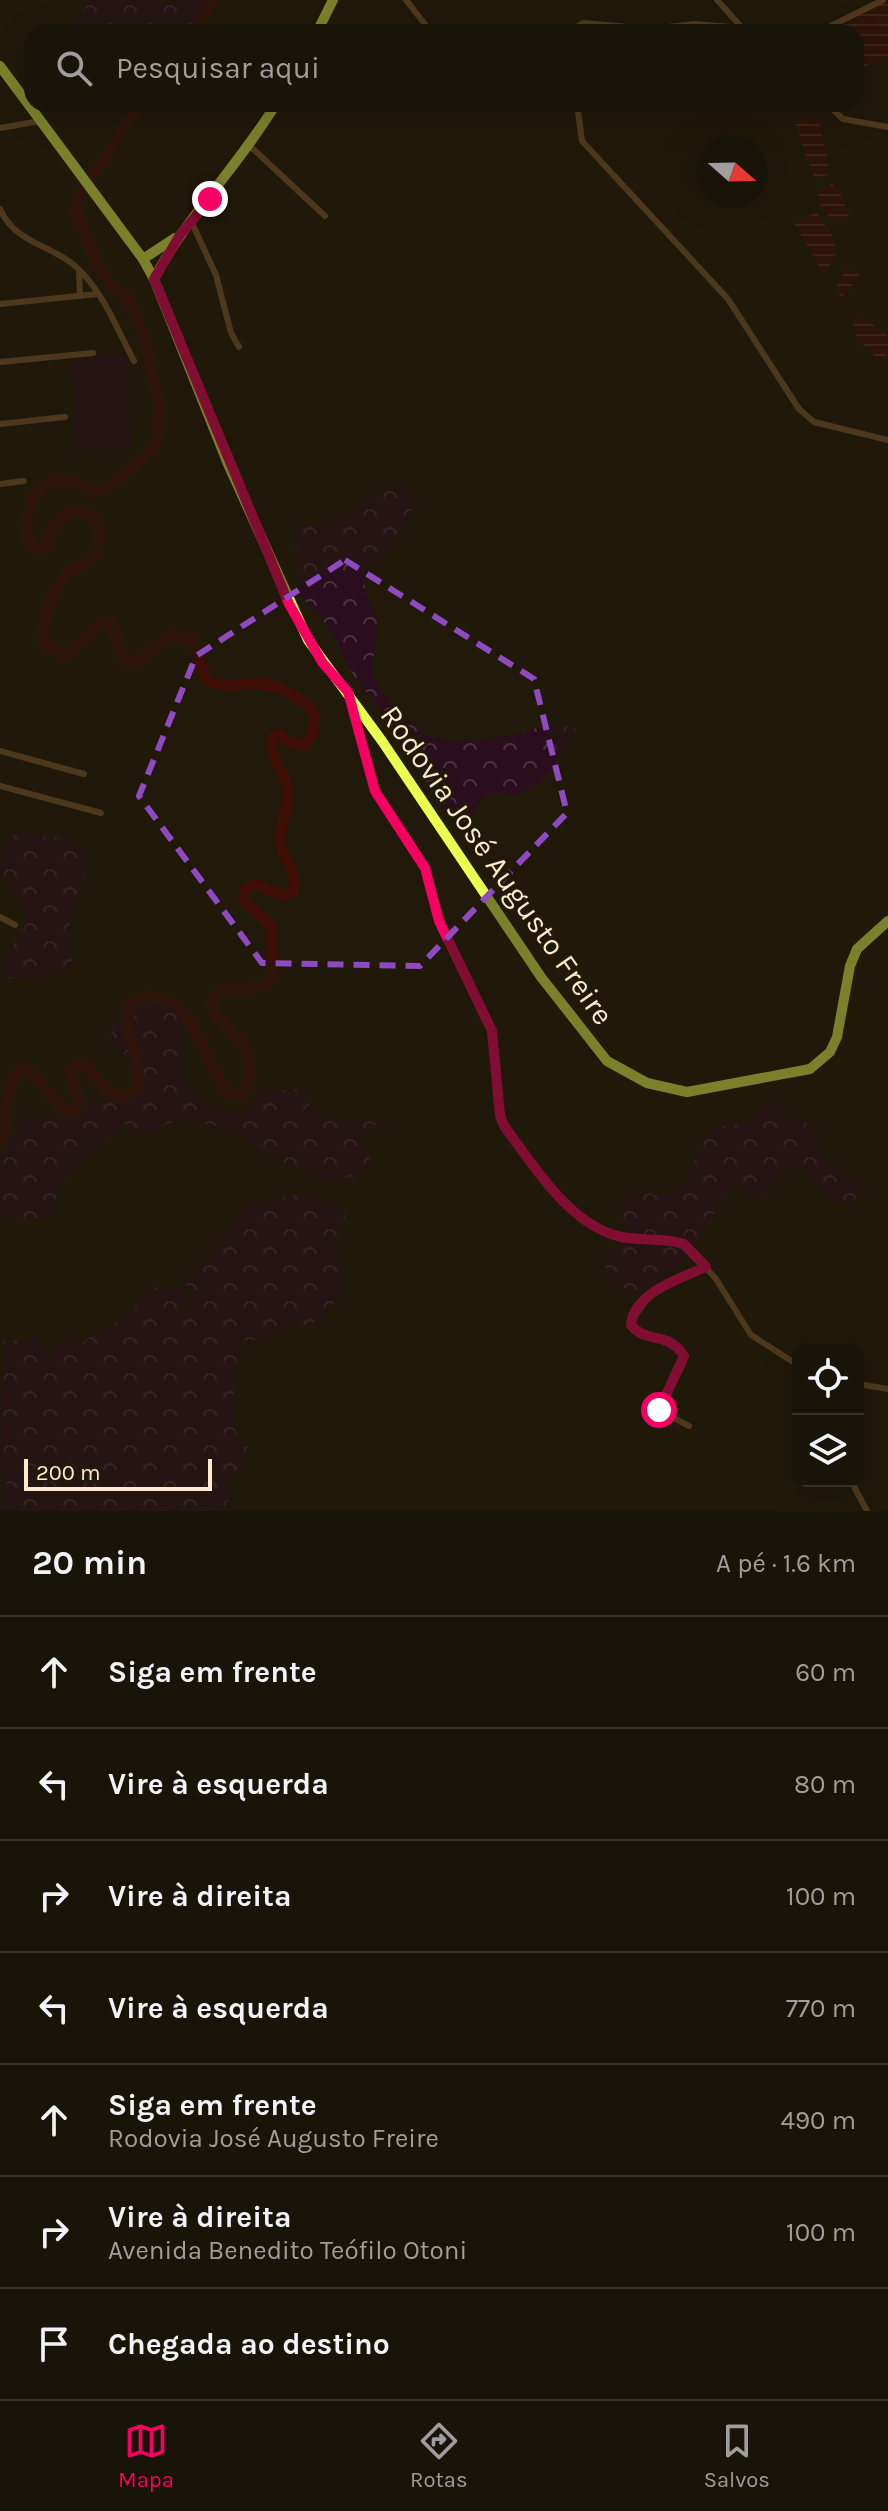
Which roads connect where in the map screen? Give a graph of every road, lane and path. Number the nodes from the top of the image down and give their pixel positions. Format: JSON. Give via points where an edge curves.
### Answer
{"nodes":[{"id":1,"x":333,"y":0,"type":"edge"},
{"id":2,"x":406,"y":0,"type":"edge"},
{"id":3,"x":717,"y":0,"type":"edge"},
{"id":4,"x":883,"y":0,"type":"edge"},
{"id":5,"x":321,"y":24,"type":"edge"},
{"id":6,"x":425,"y":24,"type":"edge"},
{"id":7,"x":739,"y":24,"type":"edge"},
{"id":8,"x":835,"y":24,"type":"edge"},
{"id":9,"x":0,"y":66,"type":"edge"},
{"id":10,"x":24,"y":99,"type":"edge"},
{"id":11,"x":33,"y":112,"type":"edge"},
{"id":12,"x":271,"y":112,"type":"edge"},
{"id":13,"x":578,"y":112,"type":"edge"},
{"id":14,"x":836,"y":112,"type":"edge"},
{"id":15,"x":40,"y":121,"type":"junction"},
{"id":16,"x":888,"y":127,"type":"edge"},
{"id":17,"x":0,"y":128,"type":"edge"},
{"id":18,"x":250,"y":146,"type":"junction"},
{"id":19,"x":0,"y":209,"type":"edge"},
{"id":20,"x":325,"y":216,"type":"dead end"},
{"id":21,"x":191,"y":221,"type":"junction"},
{"id":22,"x":180,"y":235,"type":"junction"},
{"id":23,"x":143,"y":259,"type":"junction"},
{"id":24,"x":79,"y":273,"type":"junction"},
{"id":25,"x":154,"y":279,"type":"junction"},
{"id":26,"x":97,"y":294,"type":"junction"},
{"id":27,"x":80,"y":296,"type":"junction"},
{"id":28,"x":0,"y":304,"type":"edge"},
{"id":29,"x":239,"y":347,"type":"dead end"},
{"id":30,"x":93,"y":353,"type":"dead end"},
{"id":31,"x":134,"y":361,"type":"dead end"},
{"id":32,"x":0,"y":362,"type":"edge"},
{"id":33,"x":65,"y":417,"type":"dead end"},
{"id":34,"x":0,"y":424,"type":"edge"},
{"id":35,"x":888,"y":440,"type":"edge"},
{"id":36,"x":24,"y":481,"type":"dead end"},
{"id":37,"x":0,"y":484,"type":"edge"},
{"id":38,"x":348,"y":692,"type":"junction"},
{"id":39,"x":0,"y":751,"type":"edge"},
{"id":40,"x":84,"y":774,"type":"dead end"},
{"id":41,"x":0,"y":786,"type":"edge"},
{"id":42,"x":101,"y":813,"type":"dead end"},
{"id":43,"x":0,"y":917,"type":"edge"},
{"id":44,"x":888,"y":921,"type":"edge"},
{"id":45,"x":15,"y":925,"type":"dead end"},
{"id":46,"x":706,"y":1267,"type":"junction"},
{"id":47,"x":792,"y":1361,"type":"edge"},
{"id":48,"x":864,"y":1385,"type":"edge"},
{"id":49,"x":888,"y":1389,"type":"edge"},
{"id":50,"x":689,"y":1426,"type":"dead end"},
{"id":51,"x":854,"y":1487,"type":"edge"},
{"id":52,"x":867,"y":1511,"type":"edge"}],
"edges":[{"from":1,"to":5,"type":"main road"},
{"from":2,"to":6,"type":"street"},
{"from":3,"to":7,"type":"street"},
{"from":4,"to":8,"type":"street"},
{"from":9,"to":10,"type":"main road","name":"Rodovia José Augusto Freire"},
{"from":11,"to":15,"type":"main road","name":"Rodovia José Augusto Freire"},
{"from":12,"to":18,"type":"main road"},
{"from":13,"to":35,"type":"street","via":[[582,141],[728,299],[799,409],[814,422]]},
{"from":14,"to":16,"type":"street","via":[[843,119]]},
{"from":15,"to":17,"type":"street"},
{"from":15,"to":23,"type":"main road","name":"Rodovia José Augusto Freire"},
{"from":18,"to":20,"type":"street"},
{"from":18,"to":21,"type":"main road"},
{"from":19,"to":24,"type":"street","via":[[14,230]]},
{"from":21,"to":22,"type":"main road"},
{"from":21,"to":29,"type":"street","via":[[216,275]]},
{"from":22,"to":23,"type":"main road"},
{"from":22,"to":25,"type":"main road"},
{"from":23,"to":25,"type":"main road","name":"Rodovia José Augusto Freire"},
{"from":24,"to":26,"type":"street"},
{"from":24,"to":27,"type":"street"},
{"from":25,"to":38,"type":"main road","name":"Rodovia José Augusto Freire","via":[[289,604],[322,662]]},
{"from":26,"to":27,"type":"street"},
{"from":26,"to":31,"type":"street"},
{"from":27,"to":28,"type":"street"},
{"from":30,"to":32,"type":"street"},
{"from":33,"to":34,"type":"street"},
{"from":36,"to":37,"type":"street"},
{"from":38,"to":44,"type":"main road","name":"Rodovia José Augusto Freire","via":[[595,1049],[618,1069],[647,1083],[687,1092],[727,1087],[794,1074],[822,1061],[837,1037],[857,949]]},
{"from":38,"to":46,"type":"street","via":[[375,791],[425,868],[439,921],[492,1031],[504,1126],[548,1184],[598,1227],[627,1238],[684,1244]]},
{"from":39,"to":40,"type":"street"},
{"from":41,"to":42,"type":"street"},
{"from":43,"to":45,"type":"street"},
{"from":46,"to":47,"type":"street","via":[[751,1335]]},
{"from":46,"to":50,"type":"street","via":[[652,1293],[631,1321],[636,1331],[670,1340],[683,1354],[659,1410]]},
{"from":48,"to":49,"type":"street"},
{"from":51,"to":52,"type":"street"}]}
